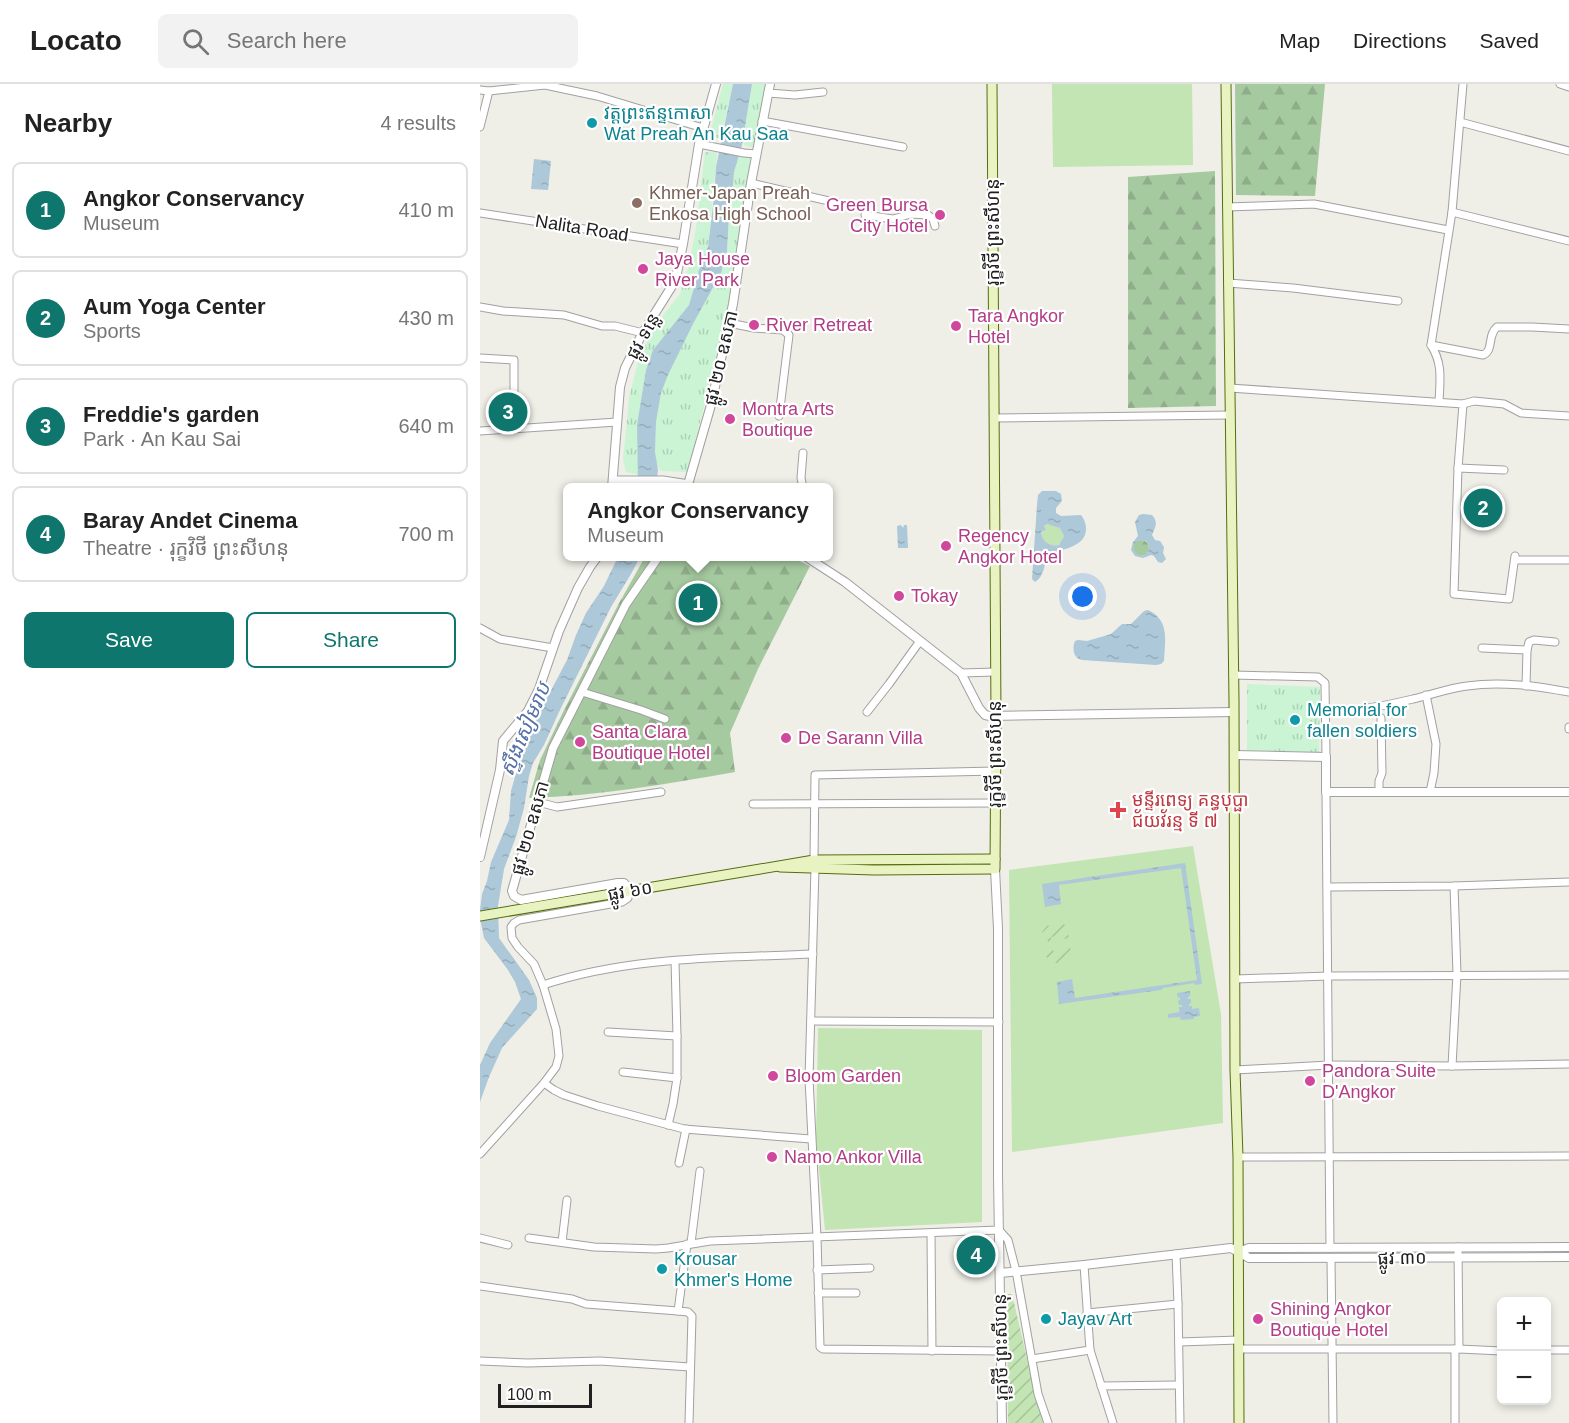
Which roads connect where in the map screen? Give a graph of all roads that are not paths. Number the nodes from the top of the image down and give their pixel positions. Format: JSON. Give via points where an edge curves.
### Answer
{"nodes":[{"id":1,"x":716,"y":84,"type":"edge"},
{"id":2,"x":770,"y":84,"type":"edge"},
{"id":3,"x":992,"y":84,"type":"edge"},
{"id":4,"x":1226,"y":84,"type":"edge"},
{"id":5,"x":1463,"y":84,"type":"edge"},
{"id":6,"x":1560,"y":84,"type":"edge"},
{"id":7,"x":545,"y":85,"type":"edge"},
{"id":8,"x":1569,"y":87,"type":"edge"},
{"id":9,"x":480,"y":90,"type":"edge"},
{"id":10,"x":489,"y":91,"type":"junction"},
{"id":11,"x":823,"y":92,"type":"dead end"},
{"id":12,"x":768,"y":93,"type":"junction"},
{"id":13,"x":762,"y":121,"type":"junction"},
{"id":14,"x":1460,"y":122,"type":"junction"},
{"id":15,"x":480,"y":127,"type":"edge"},
{"id":16,"x":703,"y":128,"type":"junction"},
{"id":17,"x":703,"y":145,"type":"junction"},
{"id":18,"x":903,"y":147,"type":"dead end"},
{"id":19,"x":1569,"y":151,"type":"edge"},
{"id":20,"x":756,"y":154,"type":"junction"},
{"id":21,"x":751,"y":183,"type":"junction"},
{"id":22,"x":842,"y":204,"type":"dead end"},
{"id":23,"x":1227,"y":207,"type":"junction"},
{"id":24,"x":1452,"y":212,"type":"junction"},
{"id":25,"x":480,"y":213,"type":"edge"},
{"id":26,"x":865,"y":215,"type":"dead end"},
{"id":27,"x":935,"y":226,"type":"dead end"},
{"id":28,"x":1448,"y":230,"type":"junction"},
{"id":29,"x":1569,"y":241,"type":"edge"},
{"id":30,"x":683,"y":244,"type":"junction"},
{"id":31,"x":1228,"y":283,"type":"junction"},
{"id":32,"x":1398,"y":301,"type":"dead end"},
{"id":33,"x":480,"y":308,"type":"edge"},
{"id":34,"x":729,"y":323,"type":"junction"},
{"id":35,"x":1569,"y":329,"type":"edge"},
{"id":36,"x":642,"y":334,"type":"junction"},
{"id":37,"x":1431,"y":345,"type":"junction"},
{"id":38,"x":480,"y":358,"type":"edge"},
{"id":39,"x":1230,"y":388,"type":"junction"},
{"id":40,"x":1439,"y":402,"type":"junction"},
{"id":41,"x":1463,"y":404,"type":"junction"},
{"id":42,"x":1230,"y":415,"type":"junction"},
{"id":43,"x":779,"y":416,"type":"dead end"},
{"id":44,"x":1569,"y":416,"type":"edge"},
{"id":45,"x":994,"y":418,"type":"junction"},
{"id":46,"x":617,"y":423,"type":"junction"},
{"id":47,"x":515,"y":429,"type":"junction"},
{"id":48,"x":480,"y":431,"type":"edge"},
{"id":49,"x":803,"y":453,"type":"dead end"},
{"id":50,"x":1458,"y":468,"type":"junction"},
{"id":51,"x":1504,"y":470,"type":"dead end"},
{"id":52,"x":613,"y":483,"type":"edge"},
{"id":53,"x":617,"y":483,"type":"edge"},
{"id":54,"x":676,"y":483,"type":"edge"},
{"id":55,"x":691,"y":483,"type":"edge"},
{"id":56,"x":802,"y":483,"type":"edge"},
{"id":57,"x":1569,"y":560,"type":"edge"},
{"id":58,"x":594,"y":561,"type":"edge"},
{"id":59,"x":655,"y":561,"type":"edge"},
{"id":60,"x":818,"y":561,"type":"edge"},
{"id":61,"x":480,"y":628,"type":"edge"},
{"id":62,"x":920,"y":641,"type":"junction"},
{"id":63,"x":1555,"y":642,"type":"dead end"},
{"id":64,"x":553,"y":648,"type":"junction"},
{"id":65,"x":1482,"y":648,"type":"dead end"},
{"id":66,"x":1527,"y":650,"type":"junction"},
{"id":67,"x":995,"y":672,"type":"junction"},
{"id":68,"x":961,"y":673,"type":"junction"},
{"id":69,"x":1233,"y":675,"type":"junction"},
{"id":70,"x":1526,"y":686,"type":"junction"},
{"id":71,"x":582,"y":692,"type":"junction"},
{"id":72,"x":1569,"y":692,"type":"edge"},
{"id":73,"x":1426,"y":695,"type":"junction"},
{"id":74,"x":867,"y":712,"type":"dead end"},
{"id":75,"x":1234,"y":712,"type":"junction"},
{"id":76,"x":1325,"y":712,"type":"junction"},
{"id":77,"x":996,"y":716,"type":"junction"},
{"id":78,"x":1381,"y":718,"type":"dead end"},
{"id":79,"x":665,"y":719,"type":"dead end"},
{"id":80,"x":1234,"y":755,"type":"junction"},
{"id":81,"x":1326,"y":757,"type":"junction"},
{"id":82,"x":996,"y":771,"type":"junction"},
{"id":83,"x":661,"y":792,"type":"dead end"},
{"id":84,"x":1326,"y":792,"type":"junction"},
{"id":85,"x":1379,"y":792,"type":"junction"},
{"id":86,"x":1430,"y":792,"type":"junction"},
{"id":87,"x":1569,"y":792,"type":"edge"},
{"id":88,"x":538,"y":802,"type":"junction"},
{"id":89,"x":995,"y":803,"type":"junction"},
{"id":90,"x":753,"y":804,"type":"dead end"},
{"id":91,"x":816,"y":804,"type":"junction"},
{"id":92,"x":480,"y":857,"type":"edge"},
{"id":93,"x":814,"y":864,"type":"junction"},
{"id":94,"x":995,"y":864,"type":"junction"},
{"id":95,"x":1569,"y":882,"type":"edge"},
{"id":96,"x":1454,"y":886,"type":"junction"},
{"id":97,"x":1328,"y":887,"type":"junction"},
{"id":98,"x":629,"y":891,"type":"junction"},
{"id":99,"x":480,"y":916,"type":"edge"},
{"id":100,"x":813,"y":954,"type":"junction"},
{"id":101,"x":675,"y":961,"type":"junction"},
{"id":102,"x":1457,"y":974,"type":"junction"},
{"id":103,"x":1569,"y":975,"type":"edge"},
{"id":104,"x":1329,"y":976,"type":"junction"},
{"id":105,"x":1235,"y":979,"type":"junction"},
{"id":106,"x":543,"y":985,"type":"junction"},
{"id":107,"x":811,"y":1021,"type":"junction"},
{"id":108,"x":999,"y":1022,"type":"junction"},
{"id":109,"x":608,"y":1032,"type":"dead end"},
{"id":110,"x":677,"y":1036,"type":"junction"},
{"id":111,"x":1569,"y":1064,"type":"edge"},
{"id":112,"x":1329,"y":1065,"type":"junction"},
{"id":113,"x":1452,"y":1066,"type":"junction"},
{"id":114,"x":1235,"y":1070,"type":"junction"},
{"id":115,"x":623,"y":1072,"type":"dead end"},
{"id":116,"x":677,"y":1078,"type":"junction"},
{"id":117,"x":544,"y":1083,"type":"junction"},
{"id":118,"x":668,"y":1125,"type":"junction"},
{"id":119,"x":686,"y":1129,"type":"junction"},
{"id":120,"x":811,"y":1139,"type":"junction"},
{"id":121,"x":480,"y":1154,"type":"edge"},
{"id":122,"x":1328,"y":1156,"type":"junction"},
{"id":123,"x":1569,"y":1156,"type":"edge"},
{"id":124,"x":1238,"y":1157,"type":"junction"},
{"id":125,"x":679,"y":1163,"type":"dead end"},
{"id":126,"x":700,"y":1171,"type":"dead end"},
{"id":127,"x":567,"y":1200,"type":"dead end"},
{"id":128,"x":999,"y":1230,"type":"junction"},
{"id":129,"x":931,"y":1233,"type":"junction"},
{"id":130,"x":817,"y":1237,"type":"junction"},
{"id":131,"x":480,"y":1238,"type":"edge"},
{"id":132,"x":529,"y":1238,"type":"dead end"},
{"id":133,"x":562,"y":1242,"type":"junction"},
{"id":134,"x":689,"y":1244,"type":"junction"},
{"id":135,"x":508,"y":1245,"type":"dead end"},
{"id":136,"x":1458,"y":1247,"type":"junction"},
{"id":137,"x":1569,"y":1247,"type":"edge"},
{"id":138,"x":1330,"y":1248,"type":"junction"},
{"id":139,"x":1238,"y":1252,"type":"junction"},
{"id":140,"x":1176,"y":1254,"type":"junction"},
{"id":141,"x":1458,"y":1257,"type":"junction"},
{"id":142,"x":1569,"y":1257,"type":"edge"},
{"id":143,"x":1331,"y":1259,"type":"junction"},
{"id":144,"x":1084,"y":1265,"type":"junction"},
{"id":145,"x":870,"y":1268,"type":"dead end"},
{"id":146,"x":818,"y":1270,"type":"junction"},
{"id":147,"x":1016,"y":1271,"type":"junction"},
{"id":148,"x":1000,"y":1273,"type":"junction"},
{"id":149,"x":480,"y":1286,"type":"edge"},
{"id":150,"x":818,"y":1293,"type":"junction"},
{"id":151,"x":856,"y":1293,"type":"dead end"},
{"id":152,"x":1178,"y":1304,"type":"junction"},
{"id":153,"x":678,"y":1311,"type":"junction"},
{"id":154,"x":1087,"y":1313,"type":"junction"},
{"id":155,"x":1179,"y":1342,"type":"junction"},
{"id":156,"x":1239,"y":1345,"type":"junction"},
{"id":157,"x":1332,"y":1349,"type":"junction"},
{"id":158,"x":1457,"y":1349,"type":"junction"},
{"id":159,"x":1090,"y":1350,"type":"junction"},
{"id":160,"x":1551,"y":1350,"type":"edge"},
{"id":161,"x":1569,"y":1350,"type":"edge"},
{"id":162,"x":932,"y":1351,"type":"junction"},
{"id":163,"x":1002,"y":1351,"type":"junction"},
{"id":164,"x":1497,"y":1351,"type":"edge"},
{"id":165,"x":1032,"y":1359,"type":"junction"},
{"id":166,"x":480,"y":1361,"type":"edge"},
{"id":167,"x":690,"y":1367,"type":"junction"},
{"id":168,"x":1179,"y":1385,"type":"junction"},
{"id":169,"x":1101,"y":1386,"type":"junction"},
{"id":170,"x":689,"y":1423,"type":"edge"},
{"id":171,"x":1002,"y":1423,"type":"edge"},
{"id":172,"x":1048,"y":1423,"type":"edge"},
{"id":173,"x":1113,"y":1423,"type":"edge"},
{"id":174,"x":1180,"y":1423,"type":"edge"},
{"id":175,"x":1239,"y":1423,"type":"edge"},
{"id":176,"x":1333,"y":1423,"type":"edge"},
{"id":177,"x":1455,"y":1423,"type":"edge"}],
"edges":[{"from":1,"to":16,"type":"street","name":"ផ្លូវ ទន្លេ"},
{"from":2,"to":12,"type":"street","name":"ផ្លូវ ២០ ឧសភា"},
{"from":3,"to":45,"type":"main road","name":"រុក្ខវិថី ព្រះសីហនុ"},
{"from":4,"to":23,"type":"main road"},
{"from":5,"to":14,"type":"street"},
{"from":6,"to":8,"type":"street"},
{"from":7,"to":10,"type":"street"},
{"from":7,"to":16,"type":"street","via":[[597,96]]},
{"from":9,"to":10,"type":"street"},
{"from":10,"to":15,"type":"street"},
{"from":11,"to":12,"type":"street"},
{"from":12,"to":13,"type":"street","name":"ផ្លូវ ២០ ឧសភា"},
{"from":13,"to":18,"type":"street"},
{"from":13,"to":20,"type":"street","name":"ផ្លូវ ២០ ឧសភា"},
{"from":14,"to":19,"type":"street"},
{"from":14,"to":24,"type":"street"},
{"from":16,"to":17,"type":"street","name":"ផ្លូវ ទន្លេ"},
{"from":17,"to":20,"type":"street"},
{"from":17,"to":30,"type":"street","name":"ផ្លូវ ទន្លេ"},
{"from":20,"to":21,"type":"street","name":"ផ្លូវ ២០ ឧសភា"},
{"from":21,"to":22,"type":"street"},
{"from":21,"to":34,"type":"street","name":"ផ្លូវ ២០ ឧសភា"},
{"from":23,"to":28,"type":"street","via":[[1314,204]]},
{"from":23,"to":31,"type":"main road"},
{"from":24,"to":28,"type":"street"},
{"from":24,"to":29,"type":"street"},
{"from":25,"to":30,"type":"street","name":"Nalita Road"},
{"from":26,"to":27,"type":"street","via":[[893,219],[910,214],[928,215]]},
{"from":28,"to":37,"type":"street"},
{"from":30,"to":36,"type":"street","name":"ផ្លូវ ទន្លេ","via":[[672,286]]},
{"from":31,"to":32,"type":"street"},
{"from":31,"to":39,"type":"main road"},
{"from":33,"to":36,"type":"street","via":[[564,315]]},
{"from":34,"to":43,"type":"street","via":[[783,330],[789,335]]},
{"from":34,"to":55,"type":"street","name":"ផ្លូវ ២០ ឧសភា"},
{"from":35,"to":37,"type":"street","via":[[1497,327],[1489,351],[1483,355]]},
{"from":36,"to":46,"type":"street","name":"ផ្លូវ ទន្លេ","via":[[625,368]]},
{"from":37,"to":40,"type":"street","via":[[1440,367]]},
{"from":38,"to":47,"type":"street","via":[[514,360]]},
{"from":39,"to":40,"type":"street"},
{"from":39,"to":42,"type":"main road"},
{"from":40,"to":41,"type":"street"},
{"from":41,"to":44,"type":"street","via":[[1504,404],[1521,413]]},
{"from":41,"to":50,"type":"street"},
{"from":42,"to":45,"type":"street"},
{"from":42,"to":69,"type":"main road"},
{"from":45,"to":67,"type":"main road","name":"រុក្ខវិថី ព្រះសីហនុ"},
{"from":46,"to":47,"type":"street"},
{"from":46,"to":52,"type":"street","name":"ផ្លូវ ទន្លេ"},
{"from":47,"to":48,"type":"street"},
{"from":49,"to":56,"type":"street"},
{"from":50,"to":51,"type":"street"},
{"from":50,"to":57,"type":"street","via":[[1454,594],[1509,599],[1515,558]]},
{"from":53,"to":54,"type":"street"},
{"from":58,"to":64,"type":"street","via":[[578,588]]},
{"from":59,"to":71,"type":"street","name":"ផ្លូវ ២០ ឧសភា","via":[[626,604]]},
{"from":60,"to":62,"type":"street"},
{"from":61,"to":64,"type":"street","via":[[500,639]]},
{"from":62,"to":68,"type":"street"},
{"from":62,"to":74,"type":"street"},
{"from":63,"to":66,"type":"street","via":[[1531,641]]},
{"from":64,"to":92,"type":"street","via":[[528,711],[503,741]]},
{"from":65,"to":66,"type":"street"},
{"from":66,"to":70,"type":"street"},
{"from":67,"to":68,"type":"street"},
{"from":67,"to":77,"type":"main road","name":"រុក្ខវិថី ព្រះសីហនុ"},
{"from":68,"to":77,"type":"street","via":[[979,708],[985,715]]},
{"from":69,"to":75,"type":"main road"},
{"from":69,"to":76,"type":"street","via":[[1318,677],[1325,683]]},
{"from":70,"to":72,"type":"street"},
{"from":70,"to":73,"type":"street","via":[[1466,686]]},
{"from":71,"to":79,"type":"street"},
{"from":71,"to":88,"type":"street","name":"ផ្លូវ ២០ ឧសភា","via":[[553,748]]},
{"from":73,"to":76,"type":"street"},
{"from":73,"to":86,"type":"street","via":[[1436,744]]},
{"from":75,"to":77,"type":"street"},
{"from":75,"to":80,"type":"main road"},
{"from":76,"to":81,"type":"street"},
{"from":77,"to":82,"type":"main road","name":"រុក្ខវិថី ព្រះសីហនុ"},
{"from":78,"to":85,"type":"street"},
{"from":80,"to":81,"type":"street"},
{"from":80,"to":105,"type":"main road"},
{"from":81,"to":84,"type":"street"},
{"from":82,"to":89,"type":"main road","name":"រុក្ខវិថី ព្រះសីហនុ"},
{"from":82,"to":91,"type":"street","via":[[815,775]]},
{"from":83,"to":88,"type":"street","via":[[557,807]]},
{"from":84,"to":85,"type":"street"},
{"from":84,"to":97,"type":"street"},
{"from":85,"to":86,"type":"street"},
{"from":86,"to":87,"type":"street"},
{"from":88,"to":98,"type":"street","name":"ផ្លូវ ២០ ឧសភា","via":[[513,887],[514,896],[521,900],[618,883]]},
{"from":89,"to":91,"type":"street"},
{"from":89,"to":94,"type":"main road","name":"រុក្ខវិថី ព្រះសីហនុ"},
{"from":90,"to":91,"type":"street"},
{"from":91,"to":93,"type":"street"},
{"from":93,"to":94,"type":"main road","name":"ផ្លូវ ៦០"},
{"from":93,"to":98,"type":"main road","name":"ផ្លូវ ៦០"},
{"from":93,"to":100,"type":"street"},
{"from":94,"to":108,"type":"street","name":"រុក្ខវិថី ព្រះសីហនុ"},
{"from":95,"to":96,"type":"street"},
{"from":96,"to":97,"type":"street"},
{"from":96,"to":102,"type":"street"},
{"from":97,"to":104,"type":"street"},
{"from":98,"to":99,"type":"main road","name":"ផ្លូវ ៦០"},
{"from":98,"to":106,"type":"street","via":[[622,902],[514,923],[512,938],[534,964]]},
{"from":100,"to":101,"type":"street"},
{"from":100,"to":107,"type":"street"},
{"from":101,"to":106,"type":"street","via":[[606,968]]},
{"from":101,"to":110,"type":"street"},
{"from":102,"to":103,"type":"street"},
{"from":102,"to":104,"type":"street"},
{"from":102,"to":113,"type":"street"},
{"from":104,"to":105,"type":"street"},
{"from":104,"to":112,"type":"street"},
{"from":105,"to":114,"type":"main road"},
{"from":106,"to":117,"type":"street","via":[[560,1050],[556,1067]]},
{"from":107,"to":108,"type":"street"},
{"from":107,"to":120,"type":"street"},
{"from":108,"to":128,"type":"street","name":"រុក្ខវិថី ព្រះសីហនុ"},
{"from":109,"to":110,"type":"street"},
{"from":110,"to":116,"type":"street"},
{"from":111,"to":113,"type":"street"},
{"from":112,"to":113,"type":"street"},
{"from":112,"to":114,"type":"street"},
{"from":112,"to":122,"type":"street"},
{"from":114,"to":124,"type":"main road"},
{"from":115,"to":116,"type":"street"},
{"from":116,"to":118,"type":"street"},
{"from":117,"to":118,"type":"street","via":[[570,1098]]},
{"from":117,"to":121,"type":"street"},
{"from":118,"to":119,"type":"street"},
{"from":119,"to":120,"type":"street"},
{"from":119,"to":125,"type":"street"},
{"from":120,"to":130,"type":"street"},
{"from":122,"to":123,"type":"street"},
{"from":122,"to":124,"type":"street"},
{"from":122,"to":138,"type":"street"},
{"from":124,"to":139,"type":"main road"},
{"from":126,"to":134,"type":"street"},
{"from":127,"to":133,"type":"street"},
{"from":128,"to":129,"type":"street"},
{"from":128,"to":147,"type":"street","via":[[1008,1240]]},
{"from":128,"to":148,"type":"street","name":"រុក្ខវិថី ព្រះសីហនុ"},
{"from":129,"to":130,"type":"street"},
{"from":129,"to":162,"type":"street"},
{"from":130,"to":134,"type":"street"},
{"from":130,"to":146,"type":"street"},
{"from":131,"to":135,"type":"street"},
{"from":132,"to":133,"type":"street"},
{"from":133,"to":134,"type":"street","via":[[645,1248]]},
{"from":134,"to":153,"type":"street"},
{"from":136,"to":137,"type":"street","name":"ផ្លូវ ៣០"},
{"from":136,"to":138,"type":"street","name":"ផ្លូវ ៣០"},
{"from":136,"to":141,"type":"street"},
{"from":138,"to":139,"type":"street","name":"ផ្លូវ ៣០","via":[[1249,1248]]},
{"from":139,"to":140,"type":"street","name":"ផ្លូវ ៣០","via":[[1231,1248]]},
{"from":139,"to":143,"type":"street","name":"ផ្លូវ ៣០","via":[[1249,1258]]},
{"from":139,"to":156,"type":"main road"},
{"from":140,"to":144,"type":"street","name":"ផ្លូវ ៣០"},
{"from":140,"to":152,"type":"street"},
{"from":141,"to":142,"type":"street","name":"ផ្លូវ ៣០"},
{"from":141,"to":143,"type":"street","name":"ផ្លូវ ៣០"},
{"from":141,"to":158,"type":"street"},
{"from":143,"to":157,"type":"street"},
{"from":144,"to":147,"type":"street","name":"ផ្លូវ ៣០"},
{"from":144,"to":154,"type":"street"},
{"from":145,"to":146,"type":"street"},
{"from":146,"to":150,"type":"street"},
{"from":147,"to":148,"type":"street","name":"ផ្លូវ ៣០"},
{"from":147,"to":165,"type":"street"},
{"from":148,"to":163,"type":"street","name":"រុក្ខវិថី ព្រះសីហនុ"},
{"from":149,"to":153,"type":"street","via":[[585,1304]]},
{"from":150,"to":151,"type":"street"},
{"from":150,"to":162,"type":"street","via":[[821,1349]]},
{"from":152,"to":154,"type":"street"},
{"from":152,"to":155,"type":"street"},
{"from":153,"to":167,"type":"street","via":[[692,1316]]},
{"from":154,"to":159,"type":"street"},
{"from":155,"to":156,"type":"street"},
{"from":155,"to":168,"type":"street"},
{"from":156,"to":157,"type":"street"},
{"from":156,"to":175,"type":"main road"},
{"from":157,"to":158,"type":"street"},
{"from":157,"to":176,"type":"street"},
{"from":158,"to":164,"type":"street"},
{"from":158,"to":177,"type":"street"},
{"from":159,"to":165,"type":"street"},
{"from":159,"to":169,"type":"street"},
{"from":160,"to":161,"type":"street"},
{"from":162,"to":163,"type":"street"},
{"from":163,"to":171,"type":"street","name":"រុក្ខវិថី ព្រះសីហនុ"},
{"from":165,"to":172,"type":"street"},
{"from":166,"to":167,"type":"street","via":[[611,1361]]},
{"from":167,"to":170,"type":"street"},
{"from":168,"to":169,"type":"street"},
{"from":168,"to":174,"type":"street"},
{"from":169,"to":173,"type":"street"}]}
